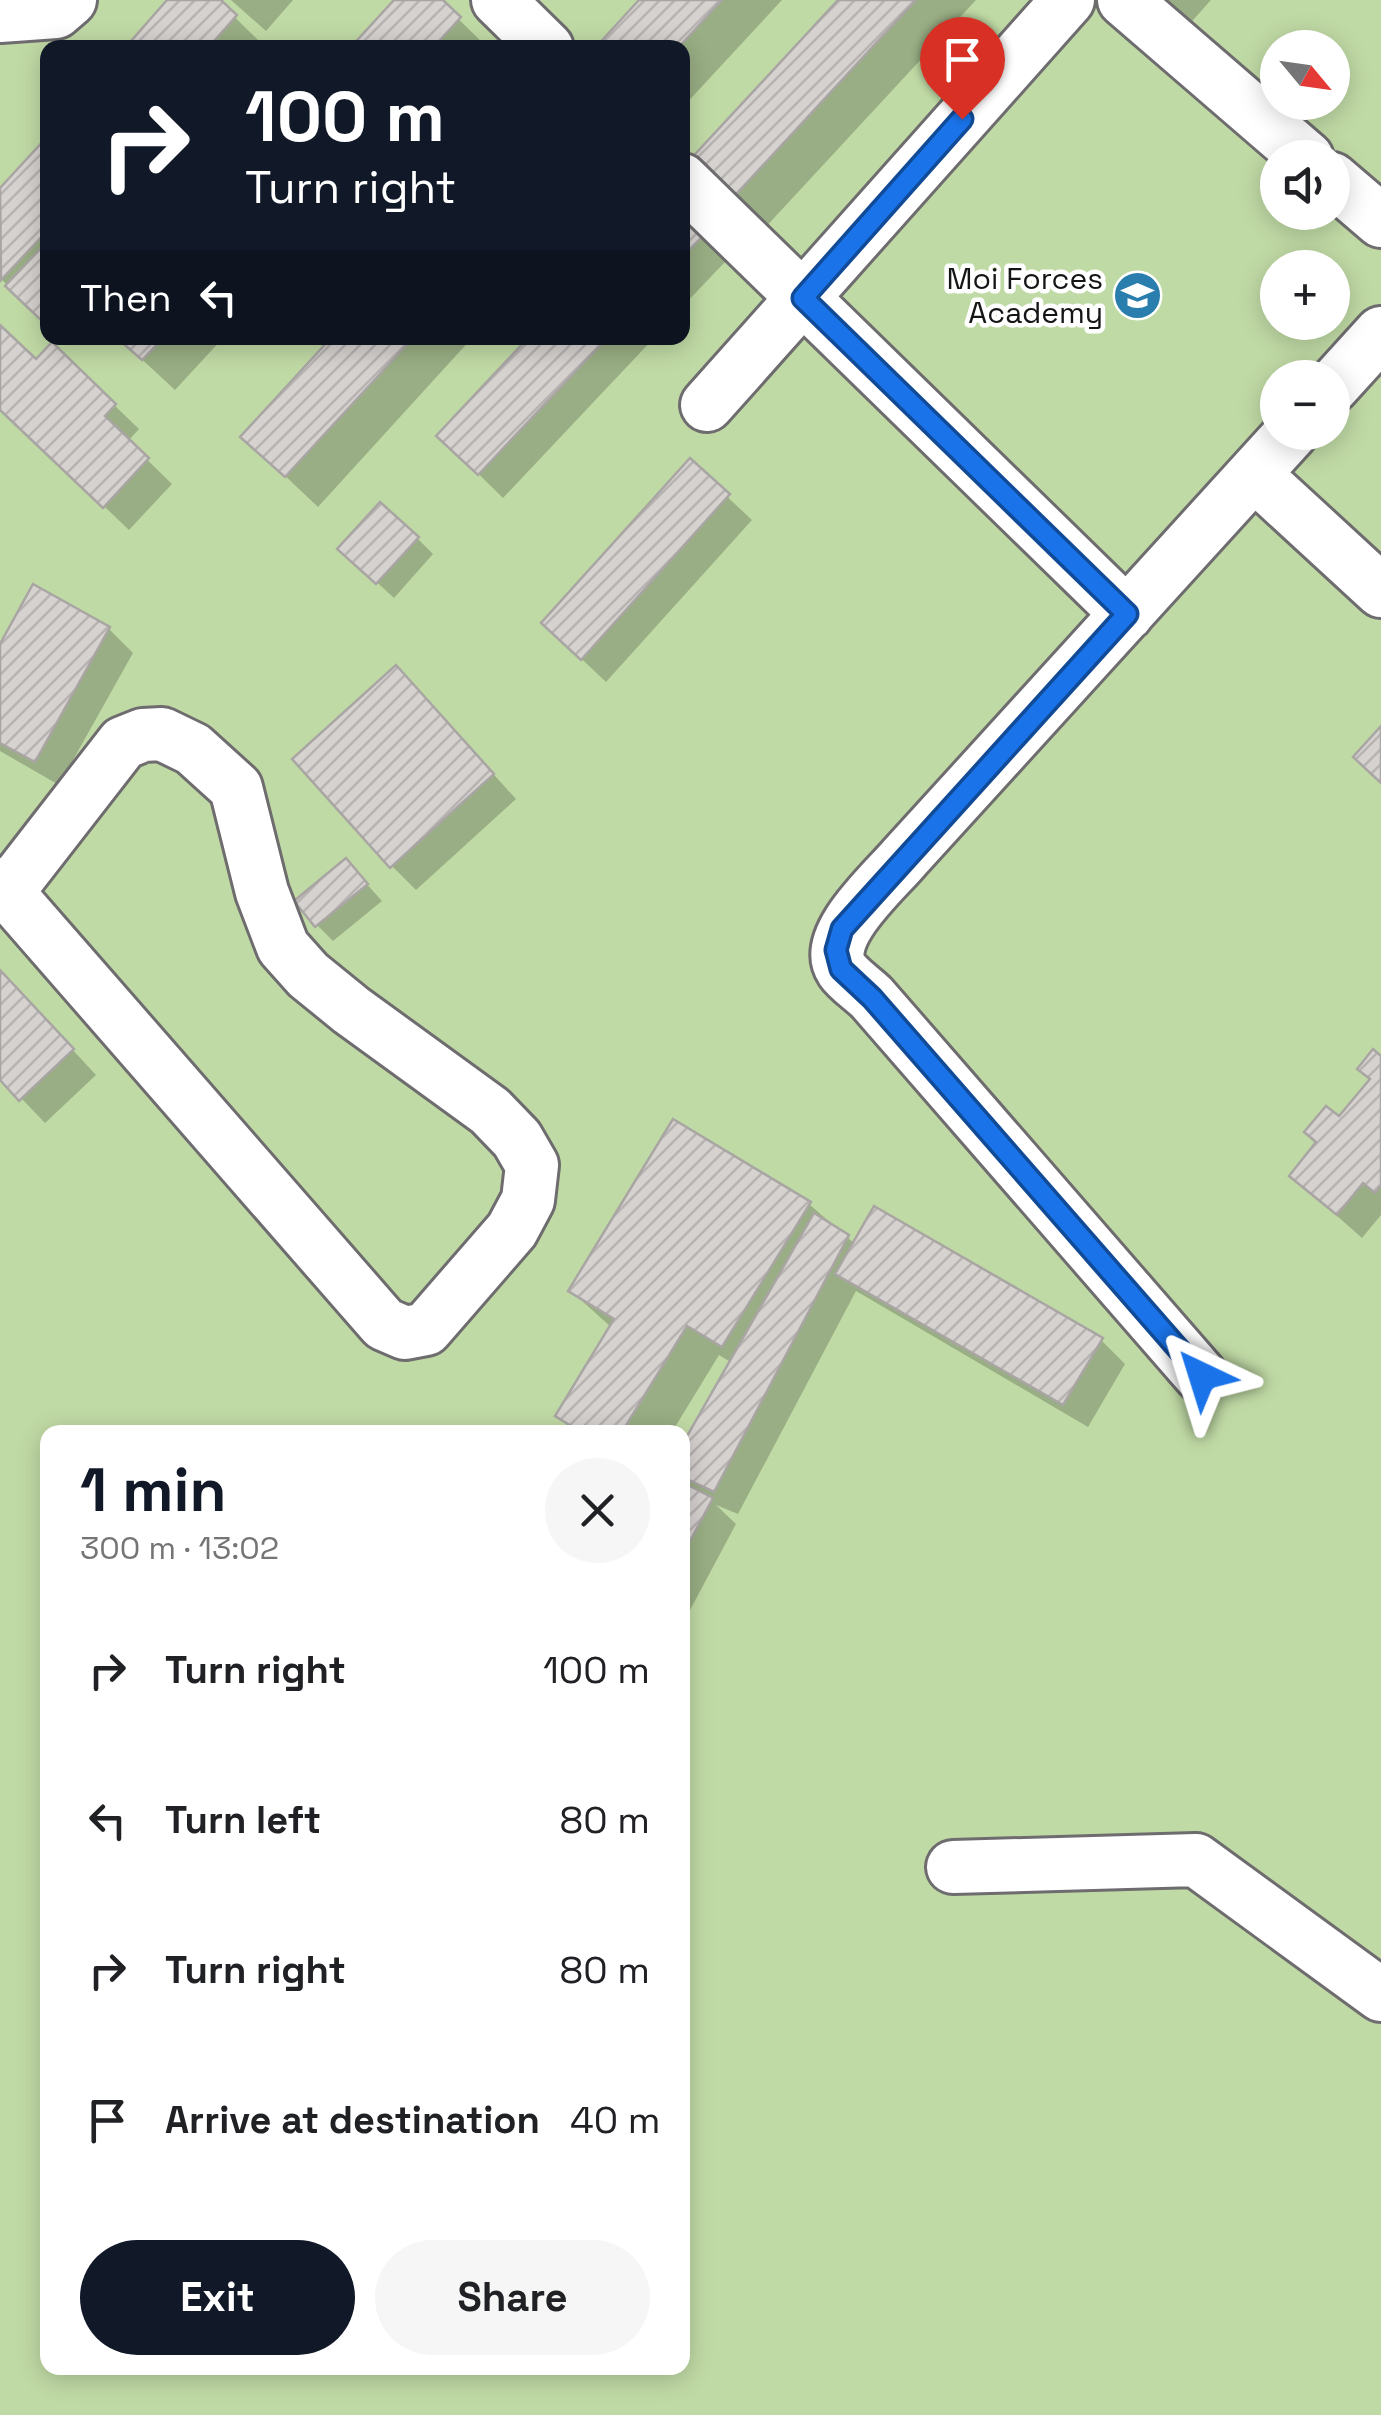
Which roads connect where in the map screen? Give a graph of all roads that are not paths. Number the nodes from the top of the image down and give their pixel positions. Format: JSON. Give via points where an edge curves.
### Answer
{"nodes":[{"id":1,"x":70,"y":0,"type":"edge"},
{"id":2,"x":498,"y":0,"type":"edge"},
{"id":3,"x":1068,"y":0,"type":"edge"},
{"id":4,"x":1124,"y":0,"type":"edge"},
{"id":5,"x":0,"y":16,"type":"edge"},
{"id":6,"x":539,"y":40,"type":"edge"},
{"id":7,"x":1286,"y":140,"type":"edge"},
{"id":8,"x":690,"y":188,"type":"edge"},
{"id":9,"x":1350,"y":194,"type":"edge"},
{"id":10,"x":1381,"y":221,"type":"edge"},
{"id":11,"x":803,"y":298,"type":"junction"},
{"id":12,"x":1381,"y":333,"type":"edge"},
{"id":13,"x":1350,"y":367,"type":"edge"},
{"id":14,"x":707,"y":405,"type":"dead end"},
{"id":15,"x":1276,"y":450,"type":"edge"},
{"id":16,"x":1254,"y":474,"type":"junction"},
{"id":17,"x":1381,"y":591,"type":"edge"},
{"id":18,"x":1127,"y":614,"type":"junction"},
{"id":19,"x":4,"y":888,"type":"edge"},
{"id":20,"x":1202,"y":1376,"type":"dead end"},
{"id":21,"x":953,"y":1867,"type":"dead end"},
{"id":22,"x":1381,"y":1995,"type":"edge"}],
"edges":[{"from":1,"to":5,"type":"lane","via":[[56,12]]},
{"from":2,"to":6,"type":"lane"},
{"from":3,"to":11,"type":"lane"},
{"from":4,"to":7,"type":"lane"},
{"from":8,"to":11,"type":"lane"},
{"from":9,"to":10,"type":"lane"},
{"from":11,"to":14,"type":"lane"},
{"from":11,"to":18,"type":"lane"},
{"from":12,"to":13,"type":"lane"},
{"from":15,"to":16,"type":"lane"},
{"from":16,"to":17,"type":"lane"},
{"from":16,"to":18,"type":"lane"},
{"from":18,"to":20,"type":"lane","via":[[842,929],[836,950],[841,969]]},
{"from":19,"to":19,"type":"lane","via":[[384,1324],[405,1333],[426,1329],[512,1230],[528,1200],[532,1166],[517,1139],[490,1111],[308,976],[283,946],[236,788],[194,749],[162,734],[123,743]]},
{"from":21,"to":22,"type":"lane","via":[[1196,1860]]}]}
